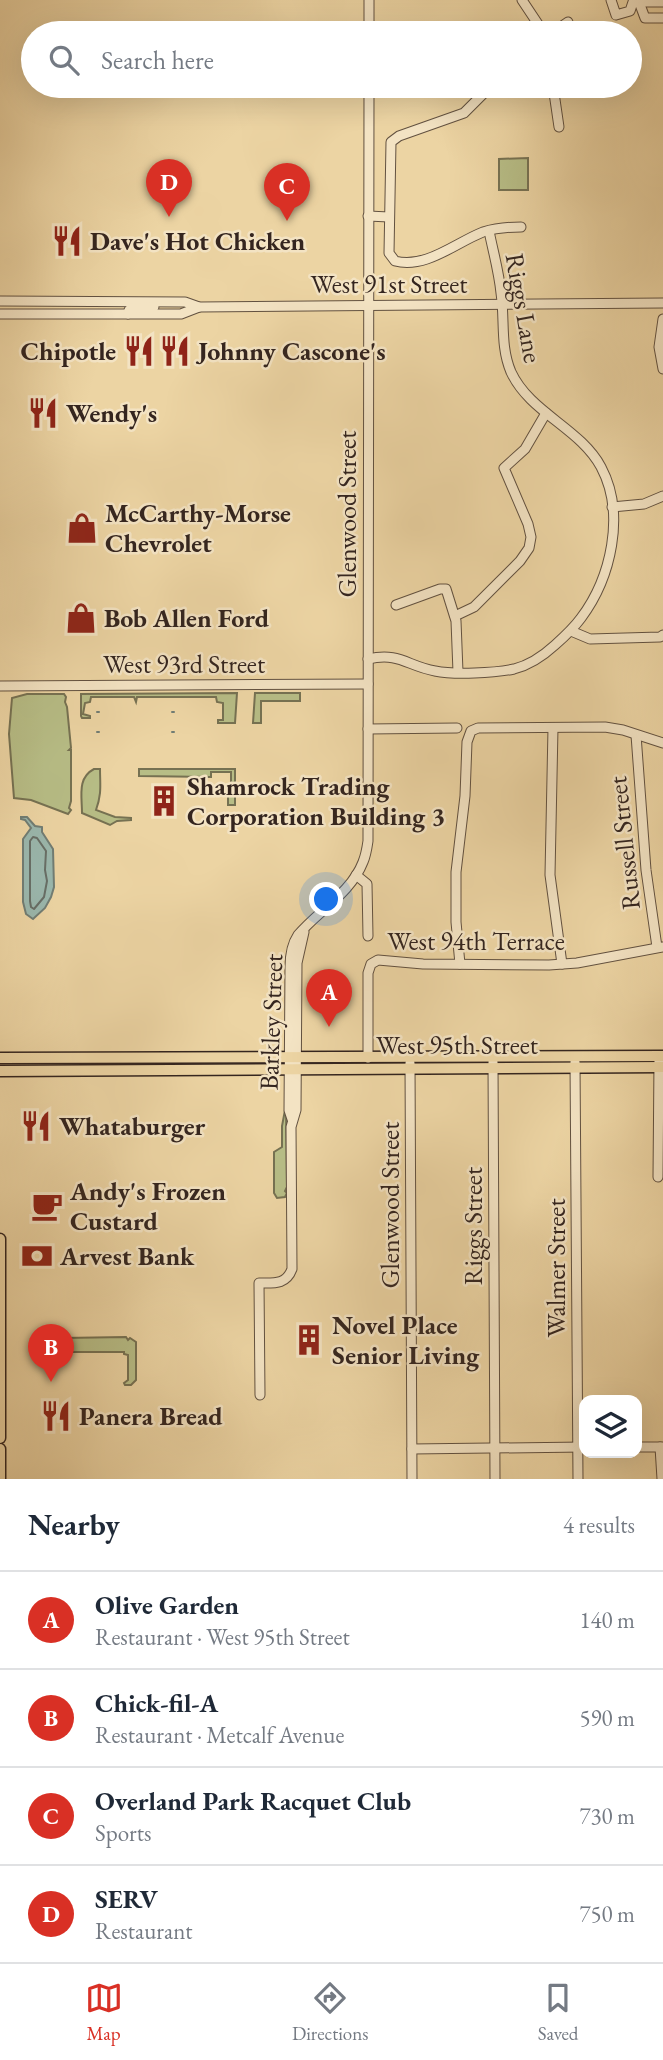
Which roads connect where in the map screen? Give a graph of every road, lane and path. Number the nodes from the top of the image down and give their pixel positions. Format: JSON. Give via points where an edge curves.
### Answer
{"nodes":[{"id":1,"x":369,"y":0,"type":"edge"},
{"id":2,"x":522,"y":0,"type":"edge"},
{"id":3,"x":611,"y":0,"type":"edge"},
{"id":4,"x":635,"y":1,"type":"edge"},
{"id":5,"x":663,"y":2,"type":"edge"},
{"id":6,"x":663,"y":18,"type":"edge"},
{"id":7,"x":369,"y":21,"type":"edge"},
{"id":8,"x":536,"y":21,"type":"edge"},
{"id":9,"x":369,"y":98,"type":"edge"},
{"id":10,"x":479,"y":98,"type":"edge"},
{"id":11,"x":555,"y":98,"type":"edge"},
{"id":12,"x":559,"y":127,"type":"dead end"},
{"id":13,"x":369,"y":216,"type":"junction"},
{"id":14,"x":389,"y":217,"type":"junction"},
{"id":15,"x":522,"y":227,"type":"dead end"},
{"id":16,"x":489,"y":230,"type":"junction"},
{"id":17,"x":0,"y":301,"type":"edge"},
{"id":18,"x":127,"y":301,"type":"junction"},
{"id":19,"x":178,"y":302,"type":"junction"},
{"id":20,"x":663,"y":303,"type":"edge"},
{"id":21,"x":368,"y":305,"type":"junction"},
{"id":22,"x":502,"y":305,"type":"junction"},
{"id":23,"x":199,"y":307,"type":"junction"},
{"id":24,"x":0,"y":314,"type":"edge"},
{"id":25,"x":128,"y":314,"type":"junction"},
{"id":26,"x":89,"y":315,"type":"junction"},
{"id":27,"x":663,"y":319,"type":"edge"},
{"id":28,"x":663,"y":369,"type":"edge"},
{"id":29,"x":546,"y":413,"type":"junction"},
{"id":30,"x":663,"y":496,"type":"edge"},
{"id":31,"x":612,"y":507,"type":"junction"},
{"id":32,"x":396,"y":605,"type":"dead end"},
{"id":33,"x":454,"y":616,"type":"junction"},
{"id":34,"x":571,"y":631,"type":"junction"},
{"id":35,"x":663,"y":635,"type":"edge"},
{"id":36,"x":368,"y":659,"type":"junction"},
{"id":37,"x":458,"y":672,"type":"junction"},
{"id":38,"x":368,"y":684,"type":"junction"},
{"id":39,"x":0,"y":686,"type":"edge"},
{"id":40,"x":457,"y":728,"type":"dead end"},
{"id":41,"x":552,"y":728,"type":"junction"},
{"id":42,"x":368,"y":729,"type":"junction"},
{"id":43,"x":635,"y":735,"type":"junction"},
{"id":44,"x":663,"y":743,"type":"edge"},
{"id":45,"x":356,"y":875,"type":"junction"},
{"id":46,"x":368,"y":936,"type":"dead end"},
{"id":47,"x":660,"y":947,"type":"edge"},
{"id":48,"x":460,"y":964,"type":"junction"},
{"id":49,"x":562,"y":964,"type":"junction"},
{"id":50,"x":165,"y":1057,"type":"junction"},
{"id":51,"x":293,"y":1057,"type":"junction"},
{"id":52,"x":0,"y":1058,"type":"edge"},
{"id":53,"x":368,"y":1058,"type":"junction"},
{"id":54,"x":493,"y":1062,"type":"junction"},
{"id":55,"x":575,"y":1062,"type":"junction"},
{"id":56,"x":661,"y":1062,"type":"edge"},
{"id":57,"x":410,"y":1063,"type":"junction"},
{"id":58,"x":293,"y":1069,"type":"junction"},
{"id":59,"x":0,"y":1071,"type":"edge"},
{"id":60,"x":111,"y":1071,"type":"junction"},
{"id":61,"x":658,"y":1177,"type":"dead end"},
{"id":62,"x":0,"y":1239,"type":"edge"},
{"id":63,"x":260,"y":1395,"type":"dead end"},
{"id":64,"x":580,"y":1395,"type":"edge"},
{"id":65,"x":0,"y":1438,"type":"edge"},
{"id":66,"x":579,"y":1447,"type":"edge"},
{"id":67,"x":642,"y":1447,"type":"edge"},
{"id":68,"x":662,"y":1447,"type":"edge"},
{"id":69,"x":412,"y":1448,"type":"junction"},
{"id":70,"x":495,"y":1448,"type":"junction"},
{"id":71,"x":0,"y":1449,"type":"edge"},
{"id":72,"x":580,"y":1458,"type":"edge"},
{"id":73,"x":0,"y":1479,"type":"edge"},
{"id":74,"x":412,"y":1479,"type":"edge"},
{"id":75,"x":495,"y":1479,"type":"edge"},
{"id":76,"x":578,"y":1479,"type":"edge"},
{"id":77,"x":662,"y":1479,"type":"edge"}],
"edges":[{"from":1,"to":7,"type":"street"},
{"from":2,"to":8,"type":"street"},
{"from":3,"to":4,"type":"street","via":[[616,15],[630,11]]},
{"from":4,"to":5,"type":"street"},
{"from":4,"to":6,"type":"street","via":[[646,18]]},
{"from":9,"to":13,"type":"street","name":"Glenwood Street"},
{"from":10,"to":14,"type":"street","name":"West 91st Street","via":[[464,113],[393,140]]},
{"from":11,"to":12,"type":"street"},
{"from":13,"to":14,"type":"street"},
{"from":13,"to":21,"type":"street","name":"Glenwood Street"},
{"from":14,"to":16,"type":"street","name":"West 91st Street","via":[[389,253],[400,262],[423,261]]},
{"from":15,"to":16,"type":"street","name":"West 91st Street"},
{"from":16,"to":22,"type":"street","name":"Riggs Lane"},
{"from":17,"to":18,"type":"street","name":"West 91st Street"},
{"from":18,"to":19,"type":"street","name":"West 91st Street"},
{"from":18,"to":26,"type":"street","via":[[125,310],[97,310]]},
{"from":19,"to":23,"type":"street","name":"West 91st Street"},
{"from":19,"to":25,"type":"street","via":[[174,307],[132,308]]},
{"from":20,"to":22,"type":"street","name":"West 91st Street"},
{"from":21,"to":22,"type":"street","name":"West 91st Street"},
{"from":21,"to":23,"type":"street","name":"West 91st Street"},
{"from":21,"to":36,"type":"street","name":"Glenwood Street"},
{"from":22,"to":29,"type":"street","name":"Riggs Lane","via":[[503,345],[512,374]]},
{"from":23,"to":25,"type":"street","name":"West 91st Street","via":[[181,314]]},
{"from":24,"to":26,"type":"street","name":"West 91st Street"},
{"from":25,"to":26,"type":"street","name":"West 91st Street"},
{"from":27,"to":28,"type":"street","via":[[659,347]]},
{"from":29,"to":31,"type":"street","name":"Riggs Lane","via":[[594,456],[607,481]]},
{"from":29,"to":33,"type":"street","via":[[525,449],[504,468],[528,524],[529,548],[474,607]]},
{"from":30,"to":31,"type":"street","via":[[644,504]]},
{"from":31,"to":34,"type":"street","name":"Riggs Lane","via":[[613,533],[605,571],[592,602]]},
{"from":32,"to":33,"type":"street","via":[[446,589]]},
{"from":33,"to":37,"type":"street"},
{"from":34,"to":35,"type":"street","via":[[600,640]]},
{"from":34,"to":37,"type":"street","name":"Riggs Lane","via":[[524,666]]},
{"from":36,"to":37,"type":"street","name":"Riggs Lane","via":[[395,657],[426,669]]},
{"from":36,"to":38,"type":"street","name":"Glenwood Street"},
{"from":38,"to":39,"type":"street","name":"West 93rd Street"},
{"from":38,"to":42,"type":"street","name":"Glenwood Street"},
{"from":40,"to":42,"type":"street"},
{"from":41,"to":43,"type":"street","via":[[605,727]]},
{"from":41,"to":48,"type":"street","via":[[471,731],[456,872]]},
{"from":41,"to":49,"type":"street","via":[[550,866]]},
{"from":42,"to":45,"type":"street","name":"Glenwood Street","via":[[368,841]]},
{"from":43,"to":44,"type":"street"},
{"from":43,"to":47,"type":"street","name":"Russell Street","via":[[646,870]]},
{"from":45,"to":46,"type":"street","via":[[367,884]]},
{"from":45,"to":51,"type":"street","name":"Barkley Street","via":[[304,931],[298,958]]},
{"from":47,"to":49,"type":"street","name":"West 94th Terrace"},
{"from":48,"to":49,"type":"street","name":"West 94th Terrace"},
{"from":48,"to":53,"type":"street","name":"West 94th Terrace","via":[[378,960],[371,964]]},
{"from":50,"to":51,"type":"main road","name":"West 95th Street"},
{"from":50,"to":52,"type":"main road","name":"West 95th Street"},
{"from":50,"to":60,"type":"main road","via":[[164,1063],[126,1065]]},
{"from":51,"to":53,"type":"main road","name":"West 95th Street"},
{"from":51,"to":58,"type":"street","name":"Barkley Street"},
{"from":53,"to":57,"type":"main road","name":"West 95th Street"},
{"from":54,"to":55,"type":"main road","name":"West 95th Street"},
{"from":54,"to":57,"type":"main road","name":"West 95th Street"},
{"from":54,"to":70,"type":"street","name":"Riggs Street"},
{"from":55,"to":56,"type":"main road","name":"West 95th Street"},
{"from":55,"to":64,"type":"street","name":"Walmer Street"},
{"from":56,"to":61,"type":"street"},
{"from":57,"to":58,"type":"main road","name":"West 95th Street"},
{"from":57,"to":69,"type":"street","name":"Glenwood Street"},
{"from":58,"to":60,"type":"main road","name":"West 95th Street"},
{"from":58,"to":63,"type":"street","name":"Barkley Street","via":[[289,1110],[292,1269],[281,1282],[259,1283]]},
{"from":59,"to":60,"type":"main road","name":"West 95th Street"},
{"from":62,"to":65,"type":"main road"},
{"from":66,"to":70,"type":"street"},
{"from":67,"to":68,"type":"street"},
{"from":68,"to":77,"type":"street"},
{"from":69,"to":70,"type":"street"},
{"from":69,"to":74,"type":"street","name":"Glenwood Street"},
{"from":70,"to":75,"type":"street","name":"Riggs Street"},
{"from":71,"to":73,"type":"main road"},
{"from":72,"to":76,"type":"street","name":"Walmer Street"}]}
